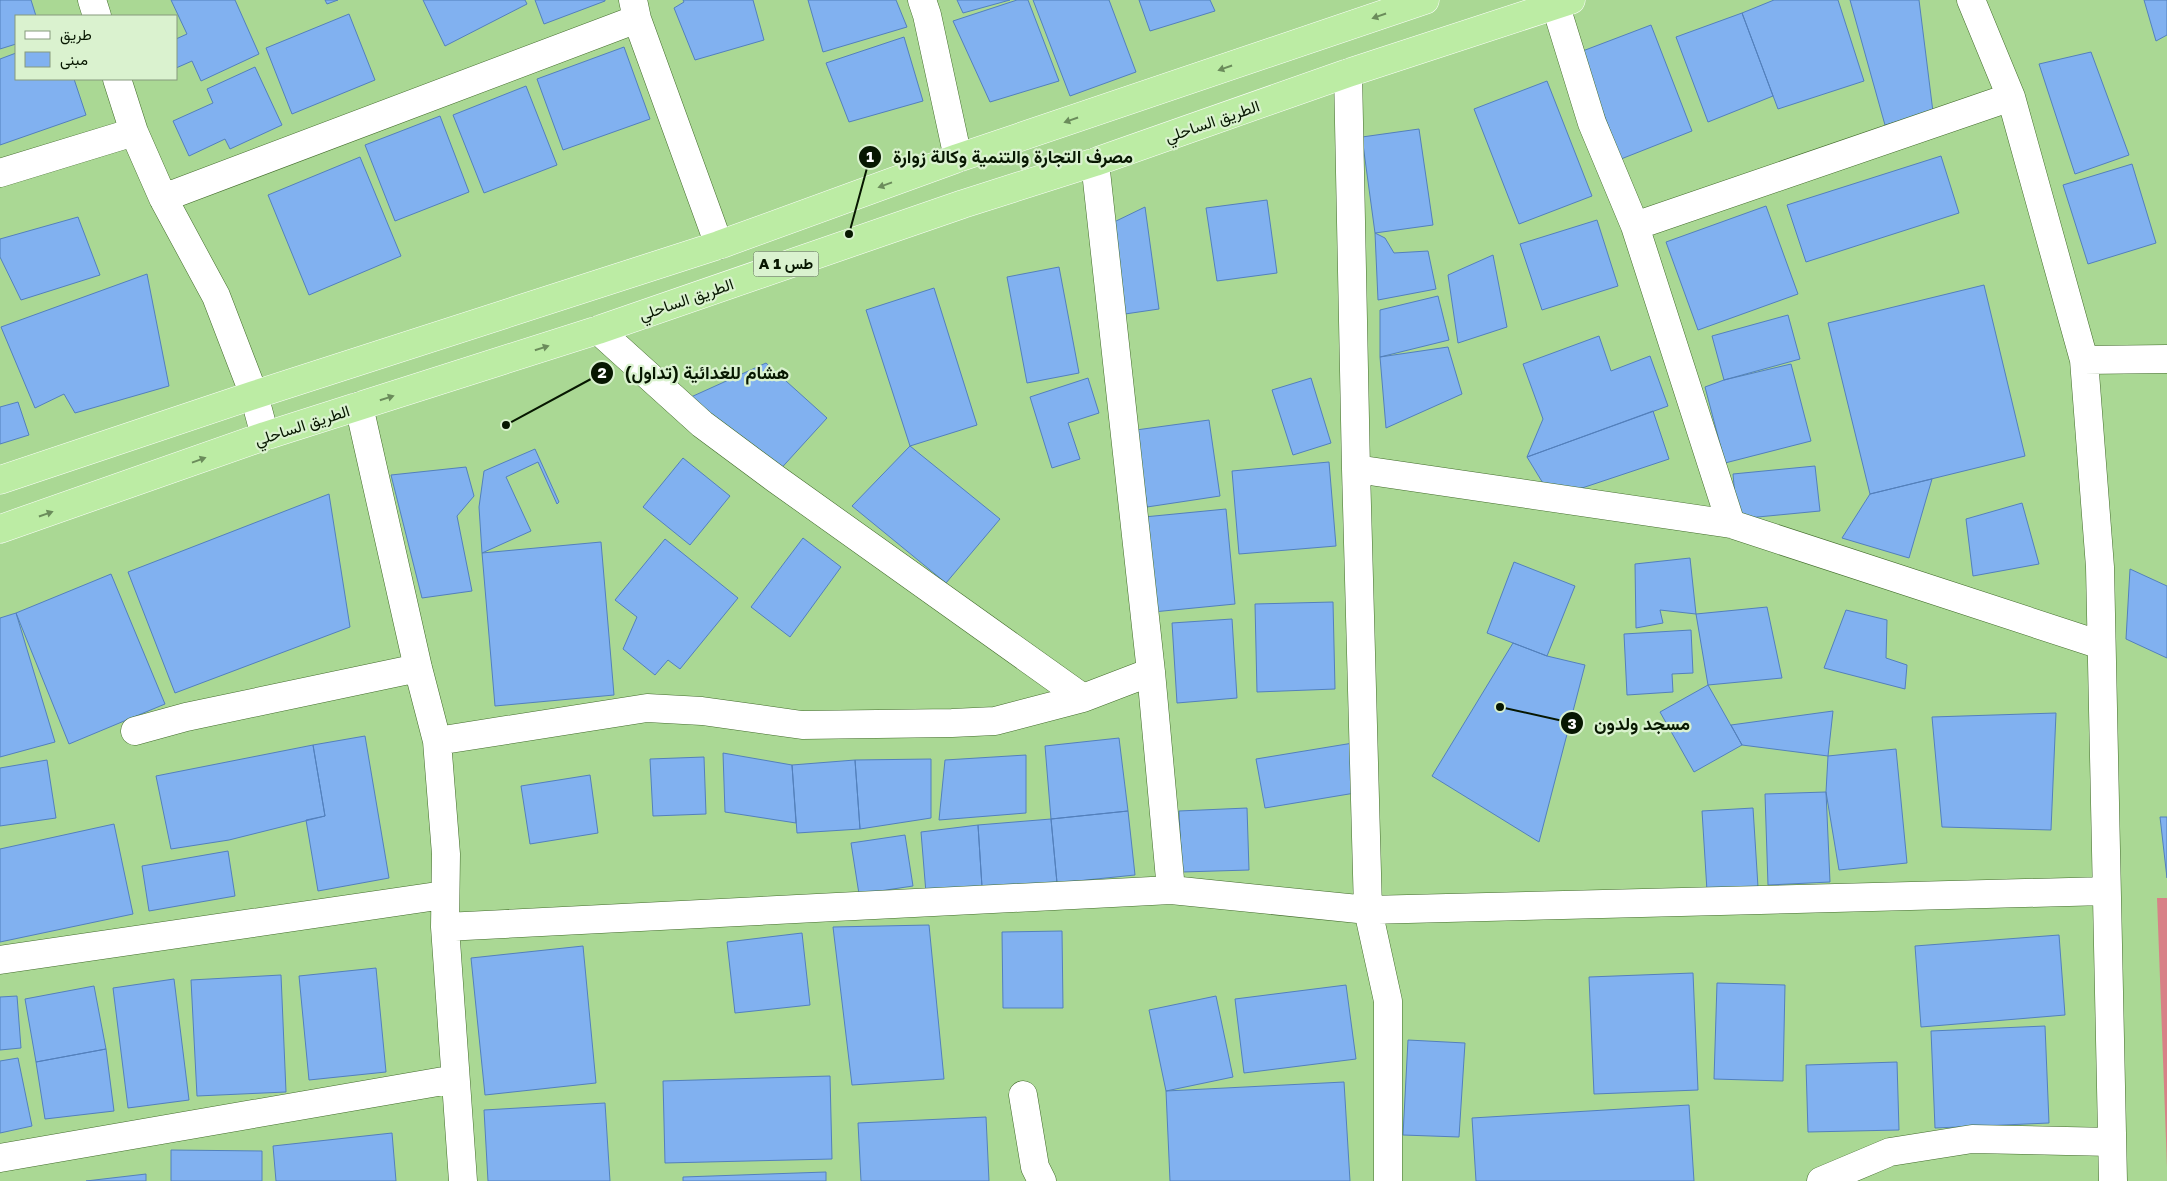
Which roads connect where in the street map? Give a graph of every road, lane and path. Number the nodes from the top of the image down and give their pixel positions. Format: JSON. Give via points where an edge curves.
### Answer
{"nodes":[{"id":1,"x":92,"y":0,"type":"edge"},
{"id":2,"x":922,"y":0,"type":"edge"},
{"id":3,"x":1425,"y":0,"type":"edge"},
{"id":4,"x":1970,"y":0,"type":"edge"},
{"id":5,"x":1560,"y":2,"type":"edge"},
{"id":6,"x":635,"y":9,"type":"edge"},
{"id":7,"x":97,"y":15,"type":"edge"},
{"id":8,"x":1348,"y":73,"type":"junction"},
{"id":9,"x":117,"y":80,"type":"edge"},
{"id":10,"x":2011,"y":97,"type":"junction"},
{"id":11,"x":134,"y":132,"type":"junction"},
{"id":12,"x":958,"y":158,"type":"junction"},
{"id":13,"x":1095,"y":162,"type":"junction"},
{"id":14,"x":0,"y":173,"type":"edge"},
{"id":15,"x":163,"y":198,"type":"junction"},
{"id":16,"x":1635,"y":226,"type":"junction"},
{"id":17,"x":719,"y":245,"type":"junction"},
{"id":18,"x":598,"y":330,"type":"junction"},
{"id":19,"x":2167,"y":359,"type":"edge"},
{"id":20,"x":2084,"y":360,"type":"junction"},
{"id":21,"x":254,"y":395,"type":"junction"},
{"id":22,"x":359,"y":406,"type":"junction"},
{"id":23,"x":265,"y":436,"type":"junction"},
{"id":24,"x":1356,"y":469,"type":"junction"},
{"id":25,"x":0,"y":480,"type":"edge"},
{"id":26,"x":1731,"y":524,"type":"junction"},
{"id":27,"x":0,"y":530,"type":"edge"},
{"id":28,"x":2101,"y":645,"type":"junction"},
{"id":29,"x":418,"y":668,"type":"junction"},
{"id":30,"x":1151,"y":672,"type":"junction"},
{"id":31,"x":1083,"y":698,"type":"junction"},
{"id":32,"x":135,"y":732,"type":"dead end"},
{"id":33,"x":437,"y":741,"type":"junction"},
{"id":34,"x":1171,"y":890,"type":"junction"},
{"id":35,"x":2106,"y":891,"type":"junction"},
{"id":36,"x":444,"y":895,"type":"junction"},
{"id":37,"x":1368,"y":910,"type":"junction"},
{"id":38,"x":445,"y":928,"type":"junction"},
{"id":39,"x":0,"y":960,"type":"edge"},
{"id":40,"x":455,"y":1079,"type":"junction"},
{"id":41,"x":1023,"y":1095,"type":"dead end"},
{"id":42,"x":2112,"y":1142,"type":"junction"},
{"id":43,"x":0,"y":1158,"type":"edge"},
{"id":44,"x":463,"y":1181,"type":"edge"},
{"id":45,"x":1042,"y":1181,"type":"edge"},
{"id":46,"x":1388,"y":1181,"type":"edge"},
{"id":47,"x":1821,"y":1181,"type":"edge"},
{"id":48,"x":2113,"y":1181,"type":"edge"}],
"edges":[{"from":1,"to":7,"type":"street"},
{"from":2,"to":12,"type":"street"},
{"from":3,"to":12,"type":"highway","number":"A 1 طس","one_way":true},
{"from":4,"to":10,"type":"street"},
{"from":5,"to":8,"type":"highway","name":"الطريق الساحلي","number":"A 1 طس"},
{"from":5,"to":16,"type":"street","via":[[1592,123]]},
{"from":6,"to":15,"type":"street"},
{"from":6,"to":17,"type":"street"},
{"from":8,"to":13,"type":"highway","name":"الطريق الساحلي","number":"A 1 طس"},
{"from":8,"to":24,"type":"street"},
{"from":9,"to":11,"type":"street"},
{"from":10,"to":16,"type":"street"},
{"from":10,"to":20,"type":"street"},
{"from":11,"to":14,"type":"street"},
{"from":11,"to":15,"type":"street"},
{"from":12,"to":17,"type":"highway","number":"A 1 طس","one_way":true},
{"from":13,"to":18,"type":"highway","name":"الطريق الساحلي","number":"A 1 طس"},
{"from":13,"to":30,"type":"street"},
{"from":15,"to":21,"type":"street","via":[[216,296]]},
{"from":16,"to":26,"type":"street"},
{"from":17,"to":21,"type":"highway","number":"A 1 طس"},
{"from":22,"to":18,"type":"highway","name":"الطريق الساحلي","number":"A 1 طس","one_way":true},
{"from":18,"to":31,"type":"street","via":[[702,424]]},
{"from":19,"to":20,"type":"street"},
{"from":20,"to":28,"type":"street","via":[[2100,567]]},
{"from":21,"to":23,"type":"street"},
{"from":21,"to":25,"type":"highway","number":"A 1 طس"},
{"from":22,"to":23,"type":"highway","name":"الطريق الساحلي","number":"A 1 طس"},
{"from":22,"to":29,"type":"street"},
{"from":27,"to":23,"type":"highway","name":"الطريق الساحلي","number":"A 1 طس","one_way":true},
{"from":24,"to":26,"type":"street"},
{"from":24,"to":37,"type":"street"},
{"from":26,"to":28,"type":"street"},
{"from":28,"to":35,"type":"street"},
{"from":29,"to":32,"type":"street","via":[[186,717]]},
{"from":29,"to":33,"type":"street"},
{"from":30,"to":31,"type":"street"},
{"from":30,"to":34,"type":"street"},
{"from":31,"to":33,"type":"street","via":[[995,720],[952,723],[802,726],[702,711],[647,708]]},
{"from":33,"to":36,"type":"street","via":[[446,854]]},
{"from":34,"to":37,"type":"street"},
{"from":34,"to":38,"type":"street"},
{"from":35,"to":37,"type":"street"},
{"from":35,"to":42,"type":"street"},
{"from":36,"to":38,"type":"street"},
{"from":36,"to":39,"type":"street"},
{"from":37,"to":46,"type":"street","via":[[1388,1001]]},
{"from":38,"to":40,"type":"street"},
{"from":40,"to":43,"type":"street"},
{"from":40,"to":44,"type":"street"},
{"from":41,"to":45,"type":"street","via":[[1035,1167]]},
{"from":42,"to":47,"type":"street","via":[[1972,1139],[1890,1152]]},
{"from":42,"to":48,"type":"street"}]}
